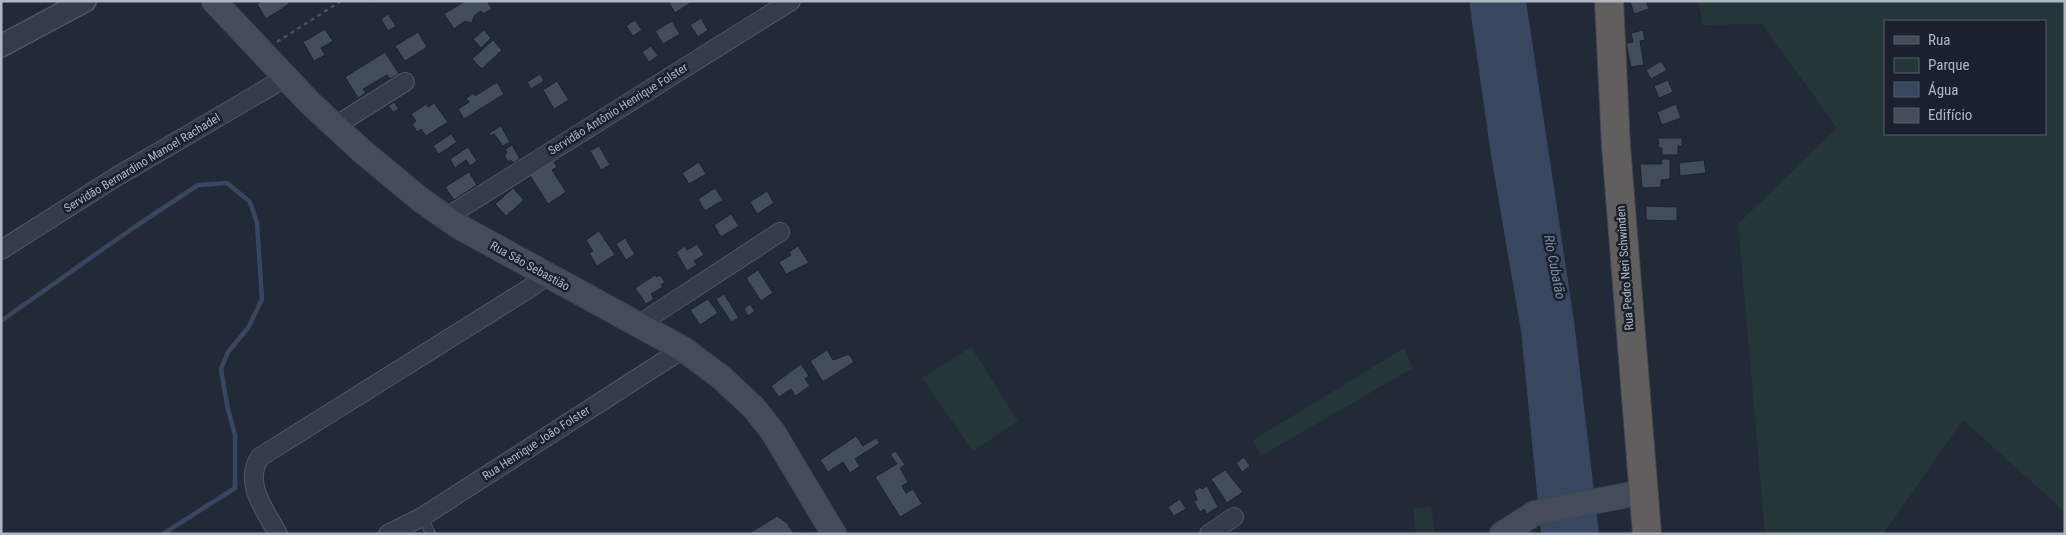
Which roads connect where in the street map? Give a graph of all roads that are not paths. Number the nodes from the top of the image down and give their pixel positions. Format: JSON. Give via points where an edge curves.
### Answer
{"nodes":[{"id":1,"x":85,"y":1,"type":"edge"},
{"id":2,"x":214,"y":1,"type":"edge"},
{"id":3,"x":791,"y":1,"type":"edge"},
{"id":4,"x":1608,"y":1,"type":"edge"},
{"id":5,"x":1,"y":46,"type":"edge"},
{"id":6,"x":285,"y":78,"type":"junction"},
{"id":7,"x":405,"y":82,"type":"dead end"},
{"id":8,"x":335,"y":126,"type":"junction"},
{"id":9,"x":445,"y":218,"type":"junction"},
{"id":10,"x":780,"y":232,"type":"dead end"},
{"id":11,"x":1,"y":250,"type":"edge"},
{"id":12,"x":547,"y":275,"type":"junction"},
{"id":13,"x":638,"y":324,"type":"junction"},
{"id":14,"x":683,"y":349,"type":"junction"},
{"id":15,"x":1642,"y":492,"type":"junction"},
{"id":16,"x":422,"y":517,"type":"junction"},
{"id":17,"x":1234,"y":517,"type":"dead end"},
{"id":18,"x":278,"y":534,"type":"edge"},
{"id":19,"x":388,"y":534,"type":"edge"},
{"id":20,"x":432,"y":534,"type":"edge"},
{"id":21,"x":834,"y":534,"type":"edge"},
{"id":22,"x":1208,"y":534,"type":"edge"},
{"id":23,"x":1502,"y":534,"type":"edge"},
{"id":24,"x":1647,"y":534,"type":"edge"}],
"edges":[{"from":1,"to":5,"type":"street"},
{"from":2,"to":6,"type":"main road","name":"Rua São Sebastião"},
{"from":3,"to":9,"type":"street","name":"Servidão Antônio Henrique Folster"},
{"from":4,"to":15,"type":"highway","name":"Rua Pedro Neri Schwinden"},
{"from":6,"to":8,"type":"main road","name":"Rua São Sebastião"},
{"from":6,"to":11,"type":"street","name":"Servidão Bernardino Manoel Rachadel","via":[[116,177]]},
{"from":7,"to":8,"type":"street"},
{"from":8,"to":9,"type":"main road","name":"Rua São Sebastião"},
{"from":9,"to":12,"type":"main road","name":"Rua São Sebastião"},
{"from":10,"to":13,"type":"street"},
{"from":12,"to":13,"type":"main road","name":"Rua São Sebastião"},
{"from":12,"to":18,"type":"street","via":[[260,456],[253,484]]},
{"from":13,"to":14,"type":"main road","name":"Rua São Sebastião"},
{"from":14,"to":16,"type":"street","name":"Rua Henrique João Folster"},
{"from":14,"to":21,"type":"main road","name":"Rua São Sebastião","via":[[722,378],[764,420]]},
{"from":15,"to":23,"type":"main road","via":[[1535,513]]},
{"from":15,"to":24,"type":"highway","name":"Rua Pedro Neri Schwinden"},
{"from":16,"to":19,"type":"street","name":"Rua Henrique João Folster"},
{"from":16,"to":20,"type":"lane"},
{"from":17,"to":22,"type":"street"}]}
